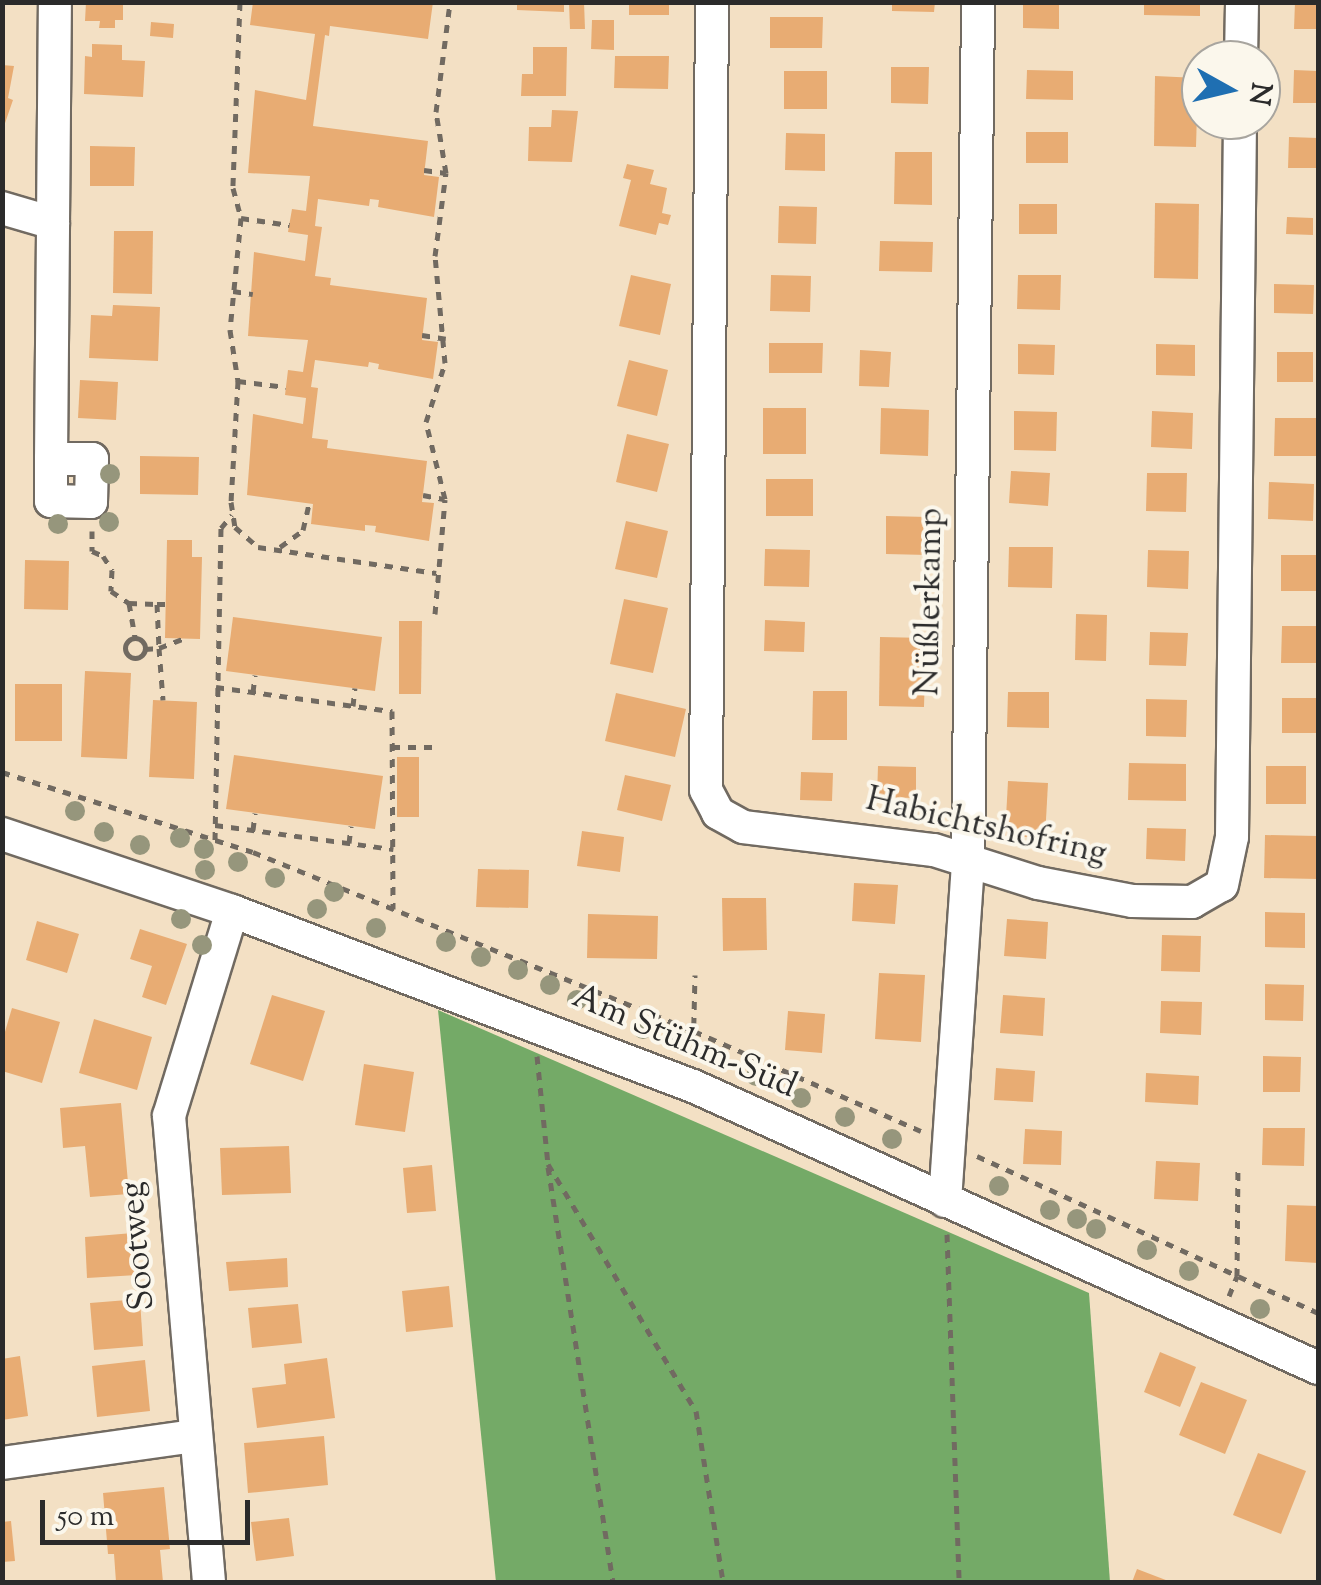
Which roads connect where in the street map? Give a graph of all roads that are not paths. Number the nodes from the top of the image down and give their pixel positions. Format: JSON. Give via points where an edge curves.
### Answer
{"nodes":[{"id":1,"x":55,"y":2,"type":"edge"},
{"id":2,"x":712,"y":2,"type":"edge"},
{"id":3,"x":978,"y":2,"type":"edge"},
{"id":4,"x":1242,"y":2,"type":"edge"},
{"id":5,"x":1241,"y":40,"type":"edge"},
{"id":6,"x":1240,"y":140,"type":"edge"},
{"id":7,"x":2,"y":208,"type":"edge"},
{"id":8,"x":53,"y":223,"type":"junction"},
{"id":9,"x":92,"y":502,"type":"road end"},
{"id":10,"x":2,"y":834,"type":"edge"},
{"id":11,"x":968,"y":862,"type":"junction"},
{"id":12,"x":232,"y":911,"type":"junction"},
{"id":13,"x":945,"y":1201,"type":"junction"},
{"id":14,"x":1318,"y":1368,"type":"edge"},
{"id":15,"x":195,"y":1436,"type":"junction"},
{"id":16,"x":2,"y":1463,"type":"edge"},
{"id":17,"x":209,"y":1582,"type":"edge"}],
"edges":[{"from":1,"to":8,"type":"street"},
{"from":2,"to":11,"type":"street","name":"Habichtshofring","via":[[707,796],[718,813],[743,826],[888,842]]},
{"from":3,"to":11,"type":"street","name":"Nüßlerkamp"},
{"from":4,"to":5,"type":"street"},
{"from":6,"to":11,"type":"street","name":"Habichtshofring","via":[[1232,837],[1226,878],[1201,900],[1156,903],[1053,886]]},
{"from":7,"to":8,"type":"street"},
{"from":8,"to":9,"type":"street","via":[[51,501]]},
{"from":10,"to":12,"type":"street","name":"Am Stühm-Süd"},
{"from":11,"to":13,"type":"street","name":"Nüßlerkamp"},
{"from":12,"to":13,"type":"street","name":"Am Stühm-Süd","via":[[693,1086]]},
{"from":12,"to":15,"type":"street","name":"Sootweg","via":[[169,1116]]},
{"from":13,"to":14,"type":"street","name":"Am Stühm-Süd"},
{"from":15,"to":16,"type":"street"},
{"from":15,"to":17,"type":"street","name":"Sootweg"}]}
